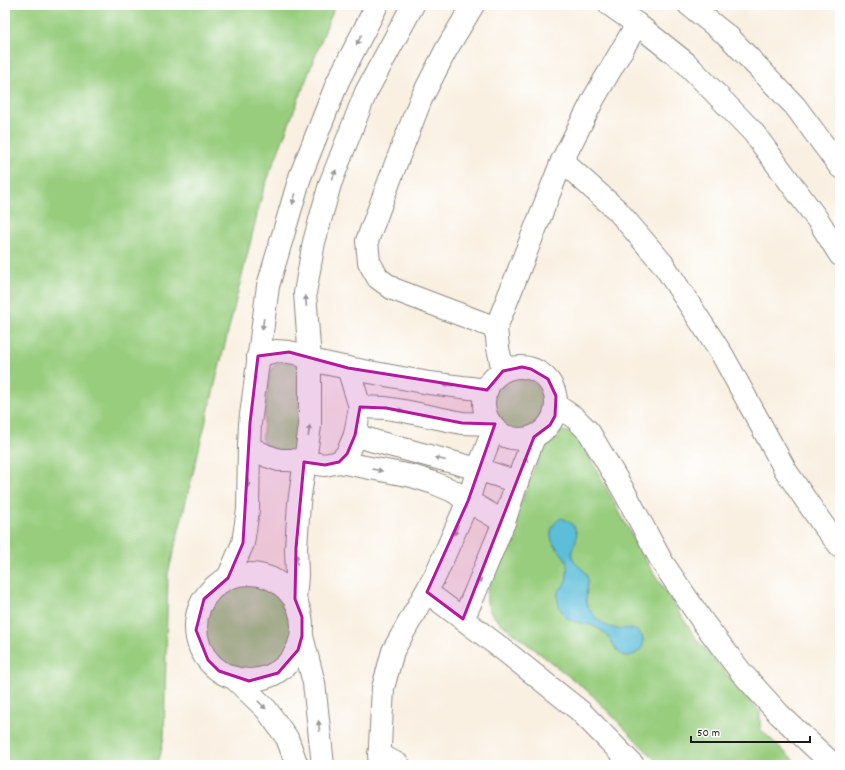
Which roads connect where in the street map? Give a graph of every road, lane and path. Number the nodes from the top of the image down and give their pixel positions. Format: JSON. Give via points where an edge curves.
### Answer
{"nodes":[{"id":1,"x":377,"y":5,"type":"edge"},
{"id":2,"x":413,"y":5,"type":"edge"},
{"id":3,"x":473,"y":5,"type":"edge"},
{"id":4,"x":610,"y":5,"type":"edge"},
{"id":5,"x":689,"y":5,"type":"edge"},
{"id":6,"x":637,"y":24,"type":"junction"},
{"id":7,"x":562,"y":161,"type":"junction"},
{"id":8,"x":840,"y":167,"type":"edge"},
{"id":9,"x":840,"y":255,"type":"edge"},
{"id":10,"x":496,"y":328,"type":"junction"},
{"id":11,"x":258,"y":356,"type":"junction"},
{"id":12,"x":310,"y":360,"type":"junction"},
{"id":13,"x":348,"y":368,"type":"junction"},
{"id":14,"x":503,"y":372,"type":"junction"},
{"id":15,"x":487,"y":390,"type":"junction"},
{"id":16,"x":557,"y":406,"type":"junction"},
{"id":17,"x":360,"y":407,"type":"junction"},
{"id":18,"x":492,"y":426,"type":"junction"},
{"id":19,"x":355,"y":435,"type":"junction"},
{"id":20,"x":534,"y":438,"type":"junction"},
{"id":21,"x":249,"y":447,"type":"junction"},
{"id":22,"x":304,"y":462,"type":"junction"},
{"id":23,"x":339,"y":462,"type":"junction"},
{"id":24,"x":478,"y":469,"type":"junction"},
{"id":25,"x":517,"y":482,"type":"junction"},
{"id":26,"x":468,"y":501,"type":"junction"},
{"id":27,"x":504,"y":522,"type":"junction"},
{"id":28,"x":840,"y":546,"type":"edge"},
{"id":29,"x":228,"y":578,"type":"junction"},
{"id":30,"x":427,"y":592,"type":"junction"},
{"id":31,"x":295,"y":599,"type":"junction"},
{"id":32,"x":463,"y":619,"type":"junction"},
{"id":33,"x":302,"y":636,"type":"junction"},
{"id":34,"x":234,"y":678,"type":"junction"},
{"id":35,"x":379,"y":760,"type":"edge"},
{"id":36,"x":297,"y":765,"type":"edge"},
{"id":37,"x":323,"y":765,"type":"edge"},
{"id":38,"x":399,"y":765,"type":"edge"},
{"id":39,"x":633,"y":765,"type":"edge"},
{"id":40,"x":835,"y":765,"type":"edge"}],
"edges":[{"from":1,"to":11,"type":"street","one_way":true,"via":[[338,81],[300,177],[268,286]]},
{"from":12,"to":2,"type":"street","one_way":true,"via":[[306,293],[314,242],[330,184],[366,92]]},
{"from":3,"to":10,"type":"street","via":[[421,99],[367,241],[369,262],[378,278],[393,289]]},
{"from":4,"to":6,"type":"street"},
{"from":5,"to":8,"type":"street","via":[[729,37],[796,106]]},
{"from":6,"to":7,"type":"street","via":[[594,98]]},
{"from":6,"to":9,"type":"street","via":[[686,63],[753,132],[820,223]]},
{"from":7,"to":10,"type":"street"},
{"from":7,"to":28,"type":"street","via":[[617,210],[663,264],[723,356],[786,471]]},
{"from":10,"to":14,"type":"street"},
{"from":11,"to":12,"type":"street","via":[[283,352],[299,354]]},
{"from":11,"to":21,"type":"street"},
{"from":12,"to":13,"type":"street"},
{"from":22,"to":12,"type":"street","one_way":true,"via":[[310,426]]},
{"from":15,"to":13,"type":"street","one_way":true,"via":[[429,383]]},
{"from":13,"to":17,"type":"street"},
{"from":14,"to":15,"type":"street","via":[[494,379]]},
{"from":14,"to":16,"type":"street","via":[[522,367],[540,373],[553,387]]},
{"from":15,"to":18,"type":"street","via":[[484,407]]},
{"from":16,"to":20,"type":"street","via":[[550,425]]},
{"from":16,"to":40,"type":"street","via":[[576,418],[589,432],[662,562],[741,672],[779,714]]},
{"from":17,"to":18,"type":"street","one_way":true,"via":[[392,409],[462,423]]},
{"from":17,"to":19,"type":"street"},
{"from":18,"to":20,"type":"street","via":[[502,435],[512,439]]},
{"from":18,"to":24,"type":"street"},
{"from":19,"to":23,"type":"street","via":[[347,454]]},
{"from":24,"to":19,"type":"street","one_way":true},
{"from":25,"to":20,"type":"street","one_way":true},
{"from":21,"to":22,"type":"street","via":[[279,460]]},
{"from":21,"to":29,"type":"street","one_way":true,"via":[[248,510],[243,542]]},
{"from":22,"to":23,"type":"street","via":[[325,465]]},
{"from":31,"to":22,"type":"street","one_way":true,"via":[[296,548]]},
{"from":23,"to":26,"type":"street","one_way":true,"via":[[412,476],[453,491]]},
{"from":24,"to":25,"type":"street"},
{"from":24,"to":26,"type":"street"},
{"from":25,"to":27,"type":"street"},
{"from":26,"to":27,"type":"street"},
{"from":26,"to":30,"type":"street","one_way":true},
{"from":32,"to":27,"type":"street","one_way":true},
{"from":29,"to":31,"type":"street","via":[[246,574],[265,576],[282,585]]},
{"from":29,"to":34,"type":"street","via":[[214,587],[204,599],[198,614],[196,630],[200,646],[208,660],[220,671]]},
{"from":30,"to":32,"type":"street"},
{"from":30,"to":35,"type":"street","via":[[393,651],[383,688]]},
{"from":31,"to":33,"type":"street","via":[[302,617]]},
{"from":32,"to":39,"type":"street","via":[[580,711]]},
{"from":33,"to":34,"type":"street","via":[[298,650],[290,663],[278,673],[264,679],[249,681]]},
{"from":37,"to":33,"type":"street","one_way":true,"via":[[314,683]]},
{"from":34,"to":36,"type":"street","one_way":true,"via":[[266,709],[287,738]]},
{"from":35,"to":38,"type":"street"}]}
